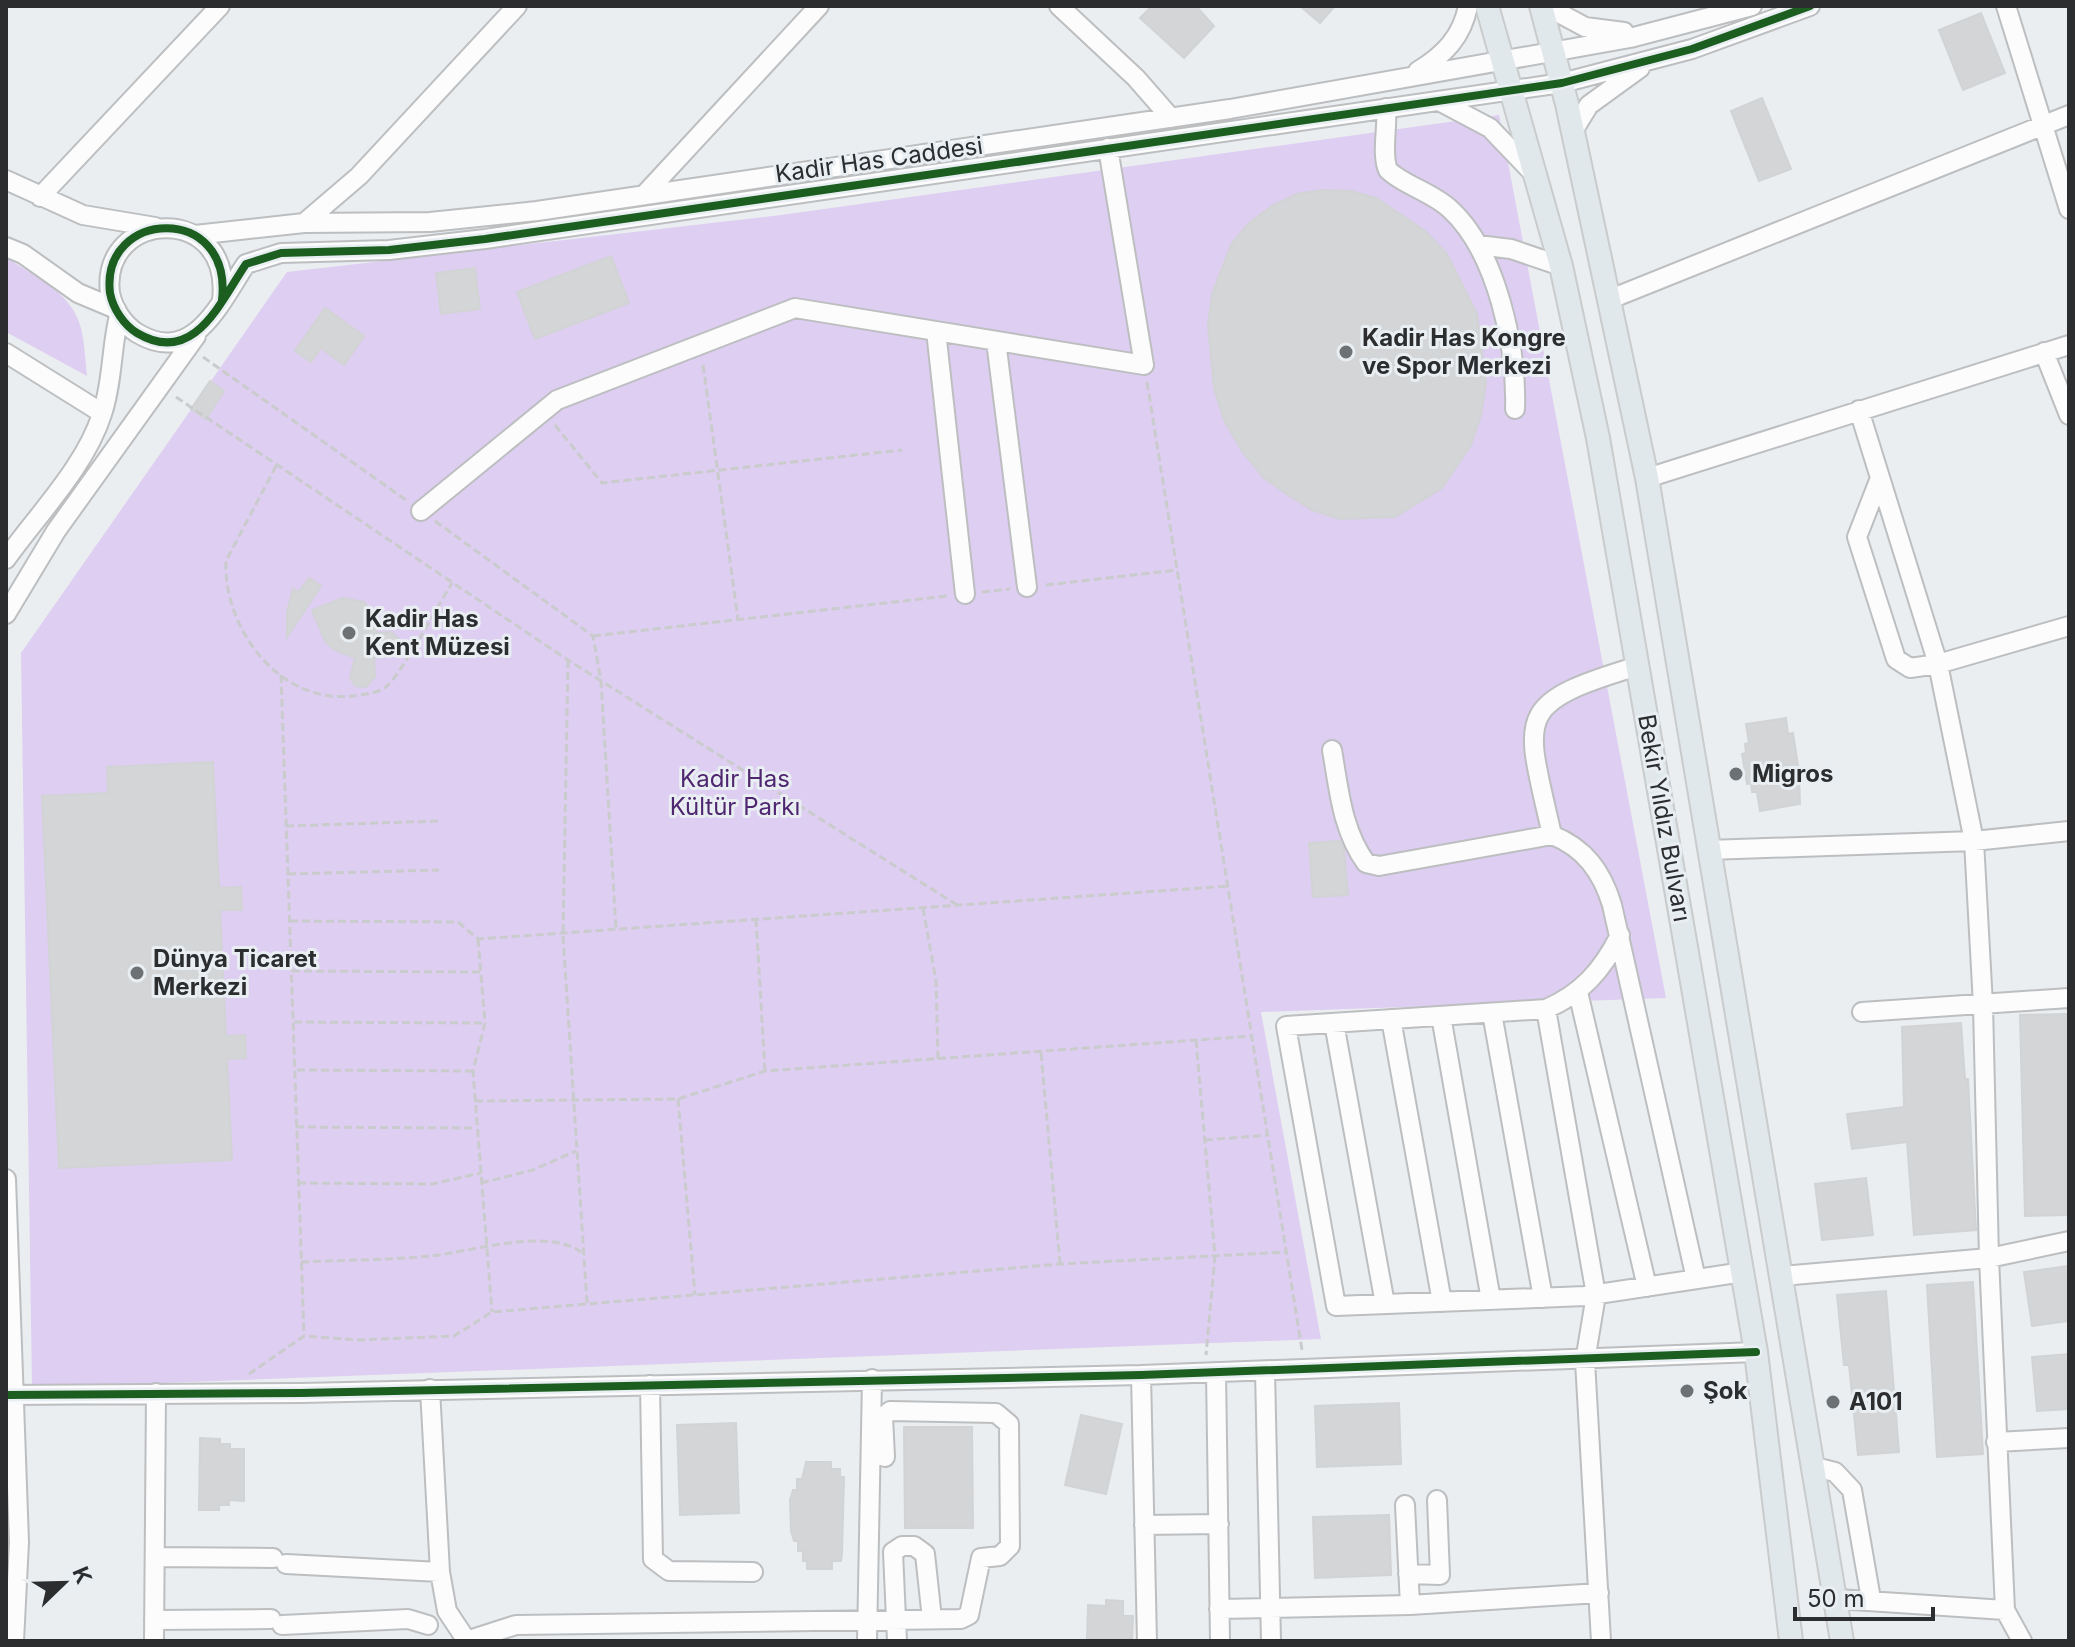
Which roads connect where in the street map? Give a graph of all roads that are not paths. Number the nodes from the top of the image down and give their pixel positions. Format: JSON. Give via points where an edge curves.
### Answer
{"nodes":[{"id":1,"x":220,"y":6,"type":"edge"},
{"id":2,"x":517,"y":6,"type":"edge"},
{"id":3,"x":819,"y":6,"type":"edge"},
{"id":4,"x":1059,"y":6,"type":"edge"},
{"id":5,"x":1468,"y":6,"type":"edge"},
{"id":6,"x":1487,"y":6,"type":"edge"},
{"id":7,"x":1543,"y":6,"type":"edge"},
{"id":8,"x":1752,"y":6,"type":"edge"},
{"id":9,"x":1810,"y":6,"type":"edge"},
{"id":10,"x":2006,"y":6,"type":"edge"},
{"id":11,"x":1647,"y":34,"type":"junction"},
{"id":12,"x":1553,"y":51,"type":"junction"},
{"id":13,"x":1503,"y":61,"type":"junction"},
{"id":14,"x":1647,"y":61,"type":"junction"},
{"id":15,"x":1402,"y":78,"type":"junction"},
{"id":16,"x":1562,"y":83,"type":"junction"},
{"id":17,"x":1513,"y":90,"type":"junction"},
{"id":18,"x":1438,"y":101,"type":"junction"},
{"id":19,"x":1386,"y":108,"type":"junction"},
{"id":20,"x":2069,"y":115,"type":"edge"},
{"id":21,"x":1171,"y":118,"type":"junction"},
{"id":22,"x":2045,"y":124,"type":"junction"},
{"id":23,"x":1573,"y":131,"type":"junction"},
{"id":24,"x":1108,"y":148,"type":"junction"},
{"id":25,"x":6,"y":180,"type":"edge"},
{"id":26,"x":1539,"y":181,"type":"junction"},
{"id":27,"x":645,"y":194,"type":"junction"},
{"id":28,"x":40,"y":197,"type":"junction"},
{"id":29,"x":2069,"y":209,"type":"edge"},
{"id":30,"x":304,"y":223,"type":"junction"},
{"id":31,"x":158,"y":228,"type":"junction"},
{"id":32,"x":195,"y":235,"type":"junction"},
{"id":33,"x":1478,"y":245,"type":"junction"},
{"id":34,"x":6,"y":247,"type":"edge"},
{"id":35,"x":1561,"y":266,"type":"junction"},
{"id":36,"x":222,"y":300,"type":"junction"},
{"id":37,"x":1608,"y":300,"type":"junction"},
{"id":38,"x":117,"y":312,"type":"junction"},
{"id":39,"x":200,"y":331,"type":"junction"},
{"id":40,"x":936,"y":331,"type":"junction"},
{"id":41,"x":996,"y":341,"type":"junction"},
{"id":42,"x":2069,"y":345,"type":"edge"},
{"id":43,"x":2044,"y":352,"type":"junction"},
{"id":44,"x":6,"y":353,"type":"edge"},
{"id":45,"x":2065,"y":389,"type":"edge"},
{"id":46,"x":1515,"y":409,"type":"dead end"},
{"id":47,"x":1859,"y":410,"type":"junction"},
{"id":48,"x":102,"y":413,"type":"junction"},
{"id":49,"x":2069,"y":415,"type":"edge"},
{"id":50,"x":1647,"y":478,"type":"junction"},
{"id":51,"x":1880,"y":478,"type":"junction"},
{"id":52,"x":421,"y":511,"type":"dead end"},
{"id":53,"x":6,"y":559,"type":"edge"},
{"id":54,"x":1027,"y":587,"type":"road end"},
{"id":55,"x":965,"y":594,"type":"road end"},
{"id":56,"x":6,"y":614,"type":"edge"},
{"id":57,"x":2069,"y":626,"type":"edge"},
{"id":58,"x":1938,"y":664,"type":"junction"},
{"id":59,"x":1638,"y":666,"type":"junction"},
{"id":60,"x":1332,"y":750,"type":"dead end"},
{"id":61,"x":2069,"y":831,"type":"edge"},
{"id":62,"x":1552,"y":835,"type":"junction"},
{"id":63,"x":1974,"y":841,"type":"junction"},
{"id":64,"x":1708,"y":850,"type":"junction"},
{"id":65,"x":1620,"y":935,"type":"junction"},
{"id":66,"x":1578,"y":992,"type":"junction"},
{"id":67,"x":2069,"y":998,"type":"edge"},
{"id":68,"x":1983,"y":1005,"type":"junction"},
{"id":69,"x":1546,"y":1009,"type":"junction"},
{"id":70,"x":1862,"y":1012,"type":"dead end"},
{"id":71,"x":1492,"y":1013,"type":"junction"},
{"id":72,"x":1441,"y":1016,"type":"junction"},
{"id":73,"x":1391,"y":1019,"type":"junction"},
{"id":74,"x":1334,"y":1023,"type":"junction"},
{"id":75,"x":6,"y":1179,"type":"edge"},
{"id":76,"x":2069,"y":1241,"type":"edge"},
{"id":77,"x":1989,"y":1258,"type":"junction"},
{"id":78,"x":1743,"y":1272,"type":"junction"},
{"id":79,"x":1782,"y":1276,"type":"junction"},
{"id":80,"x":1696,"y":1279,"type":"junction"},
{"id":81,"x":1647,"y":1287,"type":"junction"},
{"id":82,"x":1596,"y":1295,"type":"junction"},
{"id":83,"x":1543,"y":1298,"type":"junction"},
{"id":84,"x":1491,"y":1300,"type":"junction"},
{"id":85,"x":1442,"y":1302,"type":"junction"},
{"id":86,"x":1385,"y":1304,"type":"junction"},
{"id":87,"x":1756,"y":1352,"type":"junction"},
{"id":88,"x":1585,"y":1361,"type":"junction"},
{"id":89,"x":1265,"y":1371,"type":"junction"},
{"id":90,"x":1210,"y":1373,"type":"junction"},
{"id":91,"x":1141,"y":1375,"type":"junction"},
{"id":92,"x":872,"y":1379,"type":"junction"},
{"id":93,"x":650,"y":1385,"type":"junction"},
{"id":94,"x":430,"y":1389,"type":"junction"},
{"id":95,"x":156,"y":1393,"type":"junction"},
{"id":96,"x":9,"y":1395,"type":"edge"},
{"id":97,"x":2069,"y":1438,"type":"edge"},
{"id":98,"x":1996,"y":1442,"type":"junction"},
{"id":99,"x":885,"y":1457,"type":"dead end"},
{"id":100,"x":1815,"y":1467,"type":"junction"},
{"id":101,"x":1437,"y":1500,"type":"dead end"},
{"id":102,"x":1405,"y":1505,"type":"dead end"},
{"id":103,"x":1219,"y":1524,"type":"junction"},
{"id":104,"x":1144,"y":1525,"type":"junction"},
{"id":105,"x":155,"y":1557,"type":"junction"},
{"id":106,"x":440,"y":1572,"type":"junction"},
{"id":107,"x":753,"y":1572,"type":"dead end"},
{"id":108,"x":1408,"y":1574,"type":"junction"},
{"id":109,"x":1599,"y":1593,"type":"junction"},
{"id":110,"x":1837,"y":1599,"type":"junction"},
{"id":111,"x":1871,"y":1599,"type":"junction"},
{"id":112,"x":1410,"y":1605,"type":"junction"},
{"id":113,"x":1271,"y":1608,"type":"junction"},
{"id":114,"x":1219,"y":1609,"type":"junction"},
{"id":115,"x":2005,"y":1610,"type":"junction"},
{"id":116,"x":447,"y":1611,"type":"junction"},
{"id":117,"x":932,"y":1619,"type":"junction"},
{"id":118,"x":154,"y":1620,"type":"junction"},
{"id":119,"x":866,"y":1620,"type":"junction"},
{"id":120,"x":897,"y":1620,"type":"junction"},
{"id":121,"x":427,"y":1633,"type":"edge"},
{"id":122,"x":14,"y":1641,"type":"edge"},
{"id":123,"x":154,"y":1641,"type":"edge"},
{"id":124,"x":466,"y":1641,"type":"edge"},
{"id":125,"x":867,"y":1641,"type":"edge"},
{"id":126,"x":897,"y":1641,"type":"edge"},
{"id":127,"x":1147,"y":1641,"type":"edge"},
{"id":128,"x":1220,"y":1641,"type":"edge"},
{"id":129,"x":1271,"y":1641,"type":"edge"},
{"id":130,"x":1601,"y":1641,"type":"edge"},
{"id":131,"x":1791,"y":1641,"type":"edge"},
{"id":132,"x":1842,"y":1641,"type":"edge"},
{"id":133,"x":2022,"y":1641,"type":"edge"}],
"edges":[{"from":1,"to":28,"type":"street"},
{"from":2,"to":30,"type":"street","via":[[359,176]]},
{"from":3,"to":27,"type":"street"},
{"from":4,"to":21,"type":"street"},
{"from":5,"to":15,"type":"street","via":[[1450,45],[1433,62]]},
{"from":6,"to":13,"type":"main road","name":"Bekir Yıldız Bulvarı"},
{"from":7,"to":11,"type":"street","via":[[1585,27]]},
{"from":7,"to":12,"type":"main road","name":"Bekir Yıldız Bulvarı"},
{"from":8,"to":11,"type":"street","name":"Kadir Has Caddesi"},
{"from":9,"to":14,"type":"street"},
{"from":10,"to":22,"type":"street"},
{"from":11,"to":12,"type":"street","name":"Kadir Has Caddesi"},
{"from":12,"to":13,"type":"street","name":"Kadir Has Caddesi"},
{"from":12,"to":16,"type":"main road","name":"Bekir Yıldız Bulvarı"},
{"from":13,"to":15,"type":"street","name":"Kadir Has Caddesi"},
{"from":13,"to":17,"type":"main road","name":"Bekir Yıldız Bulvarı"},
{"from":14,"to":16,"type":"street","name":"Kadir Has Caddesi"},
{"from":14,"to":23,"type":"street","via":[[1604,91]]},
{"from":15,"to":21,"type":"street","name":"Kadir Has Caddesi"},
{"from":16,"to":17,"type":"street","name":"Kadir Has Caddesi"},
{"from":16,"to":23,"type":"main road","name":"Bekir Yıldız Bulvarı"},
{"from":17,"to":18,"type":"street","name":"Kadir Has Caddesi"},
{"from":17,"to":26,"type":"main road","name":"Bekir Yıldız Bulvarı"},
{"from":18,"to":19,"type":"street","name":"Kadir Has Caddesi"},
{"from":18,"to":26,"type":"street","via":[[1490,128]]},
{"from":19,"to":24,"type":"street","name":"Kadir Has Caddesi"},
{"from":19,"to":33,"type":"street","via":[[1388,170],[1438,198]]},
{"from":20,"to":22,"type":"street"},
{"from":21,"to":27,"type":"street","name":"Kadir Has Caddesi"},
{"from":22,"to":29,"type":"street"},
{"from":22,"to":37,"type":"street"},
{"from":23,"to":37,"type":"main road","name":"Bekir Yıldız Bulvarı"},
{"from":24,"to":36,"type":"street","name":"Kadir Has Caddesi","via":[[437,245],[281,253],[246,264]]},
{"from":24,"to":41,"type":"street","via":[[1144,365]]},
{"from":25,"to":28,"type":"street"},
{"from":26,"to":35,"type":"main road","name":"Bekir Yıldız Bulvarı"},
{"from":27,"to":30,"type":"street","name":"Kadir Has Caddesi","via":[[470,219]]},
{"from":28,"to":31,"type":"street","via":[[108,222]]},
{"from":30,"to":32,"type":"street","name":"Kadir Has Caddesi"},
{"from":31,"to":32,"type":"street"},
{"from":31,"to":38,"type":"street","via":[[125,244],[115,260],[110,278]]},
{"from":32,"to":36,"type":"street","via":[[219,262]]},
{"from":33,"to":35,"type":"street","via":[[1511,249]]},
{"from":33,"to":46,"type":"street","via":[[1509,336]]},
{"from":34,"to":38,"type":"street"},
{"from":35,"to":59,"type":"main road","name":"Bekir Yıldız Bulvarı"},
{"from":36,"to":39,"type":"street"},
{"from":37,"to":50,"type":"main road","name":"Bekir Yıldız Bulvarı"},
{"from":38,"to":39,"type":"street","via":[[146,338],[164,342]]},
{"from":38,"to":48,"type":"street","via":[[112,381]]},
{"from":39,"to":56,"type":"street","via":[[56,531]]},
{"from":40,"to":41,"type":"street"},
{"from":40,"to":52,"type":"street","via":[[795,308],[557,400]]},
{"from":40,"to":55,"type":"street"},
{"from":41,"to":54,"type":"street"},
{"from":42,"to":43,"type":"street"},
{"from":43,"to":45,"type":"street"},
{"from":43,"to":47,"type":"street"},
{"from":44,"to":48,"type":"street"},
{"from":45,"to":49,"type":"street"},
{"from":47,"to":50,"type":"street"},
{"from":47,"to":51,"type":"street"},
{"from":48,"to":53,"type":"street","via":[[92,442]]},
{"from":50,"to":64,"type":"main road","name":"Bekir Yıldız Bulvarı"},
{"from":51,"to":58,"type":"street"},
{"from":51,"to":58,"type":"street","via":[[1857,537],[1896,659],[1910,668]]},
{"from":57,"to":58,"type":"street"},
{"from":58,"to":63,"type":"street"},
{"from":59,"to":62,"type":"street","via":[[1577,685],[1541,711],[1533,730],[1533,751]]},
{"from":59,"to":78,"type":"main road","name":"Bekir Yıldız Bulvarı"},
{"from":60,"to":62,"type":"street","via":[[1346,824],[1366,863],[1379,866]]},
{"from":61,"to":63,"type":"street"},
{"from":62,"to":65,"type":"street","via":[[1593,864],[1607,889]]},
{"from":63,"to":64,"type":"street"},
{"from":63,"to":68,"type":"street"},
{"from":64,"to":79,"type":"main road","name":"Bekir Yıldız Bulvarı"},
{"from":65,"to":66,"type":"street","via":[[1602,967]]},
{"from":65,"to":80,"type":"street"},
{"from":66,"to":69,"type":"street"},
{"from":66,"to":81,"type":"street"},
{"from":67,"to":68,"type":"street"},
{"from":68,"to":70,"type":"street"},
{"from":68,"to":77,"type":"street"},
{"from":69,"to":71,"type":"street"},
{"from":69,"to":82,"type":"street"},
{"from":71,"to":72,"type":"street"},
{"from":71,"to":83,"type":"street"},
{"from":72,"to":73,"type":"street"},
{"from":72,"to":84,"type":"street"},
{"from":73,"to":74,"type":"street"},
{"from":73,"to":85,"type":"street"},
{"from":74,"to":86,"type":"street"},
{"from":74,"to":86,"type":"street","via":[[1286,1026],[1336,1306]]},
{"from":75,"to":96,"type":"street"},
{"from":76,"to":77,"type":"street"},
{"from":77,"to":79,"type":"street"},
{"from":77,"to":98,"type":"street"},
{"from":78,"to":80,"type":"street"},
{"from":78,"to":87,"type":"main road","name":"Bekir Yıldız Bulvarı"},
{"from":79,"to":100,"type":"main road","name":"Bekir Yıldız Bulvarı"},
{"from":80,"to":81,"type":"street"},
{"from":81,"to":82,"type":"street"},
{"from":82,"to":83,"type":"street"},
{"from":82,"to":88,"type":"street"},
{"from":83,"to":84,"type":"street"},
{"from":84,"to":85,"type":"street"},
{"from":85,"to":86,"type":"street"},
{"from":87,"to":88,"type":"street"},
{"from":87,"to":131,"type":"main road","name":"Bekir Yıldız Bulvarı"},
{"from":88,"to":89,"type":"street"},
{"from":88,"to":109,"type":"street"},
{"from":89,"to":90,"type":"street"},
{"from":89,"to":113,"type":"street"},
{"from":90,"to":91,"type":"street"},
{"from":90,"to":103,"type":"street"},
{"from":91,"to":92,"type":"street"},
{"from":91,"to":104,"type":"street"},
{"from":92,"to":93,"type":"street"},
{"from":92,"to":119,"type":"street"},
{"from":93,"to":94,"type":"street"},
{"from":93,"to":107,"type":"street","via":[[653,1559],[675,1572]]},
{"from":94,"to":95,"type":"street"},
{"from":94,"to":106,"type":"street"},
{"from":95,"to":96,"type":"street"},
{"from":95,"to":105,"type":"street"},
{"from":96,"to":122,"type":"street","via":[[19,1542]]},
{"from":97,"to":98,"type":"street"},
{"from":98,"to":115,"type":"street"},
{"from":99,"to":117,"type":"street","via":[[883,1417],[890,1411],[996,1413],[1009,1424],[1010,1546],[1000,1556],[981,1558],[969,1615]]},
{"from":100,"to":110,"type":"main road","name":"Bekir Yıldız Bulvarı"},
{"from":100,"to":111,"type":"street","via":[[1835,1472],[1852,1490]]},
{"from":101,"to":108,"type":"street","via":[[1440,1575]]},
{"from":102,"to":108,"type":"street"},
{"from":103,"to":104,"type":"street"},
{"from":103,"to":114,"type":"street"},
{"from":104,"to":127,"type":"street"},
{"from":105,"to":106,"type":"street"},
{"from":105,"to":118,"type":"street"},
{"from":106,"to":116,"type":"street"},
{"from":108,"to":112,"type":"street"},
{"from":109,"to":112,"type":"street"},
{"from":109,"to":130,"type":"street"},
{"from":110,"to":111,"type":"street"},
{"from":110,"to":132,"type":"main road","name":"Bekir Yıldız Bulvarı"},
{"from":111,"to":115,"type":"street"},
{"from":112,"to":113,"type":"street"},
{"from":113,"to":114,"type":"street"},
{"from":113,"to":129,"type":"street"},
{"from":114,"to":128,"type":"street"},
{"from":115,"to":133,"type":"street"},
{"from":116,"to":121,"type":"street"},
{"from":116,"to":124,"type":"street"},
{"from":117,"to":120,"type":"street"},
{"from":117,"to":120,"type":"street","via":[[925,1554],[907,1546],[893,1552]]},
{"from":118,"to":121,"type":"street","via":[[408,1619]]},
{"from":118,"to":123,"type":"street"},
{"from":119,"to":120,"type":"street"},
{"from":119,"to":124,"type":"street","via":[[516,1625]]},
{"from":119,"to":125,"type":"street"},
{"from":120,"to":126,"type":"street"}]}
